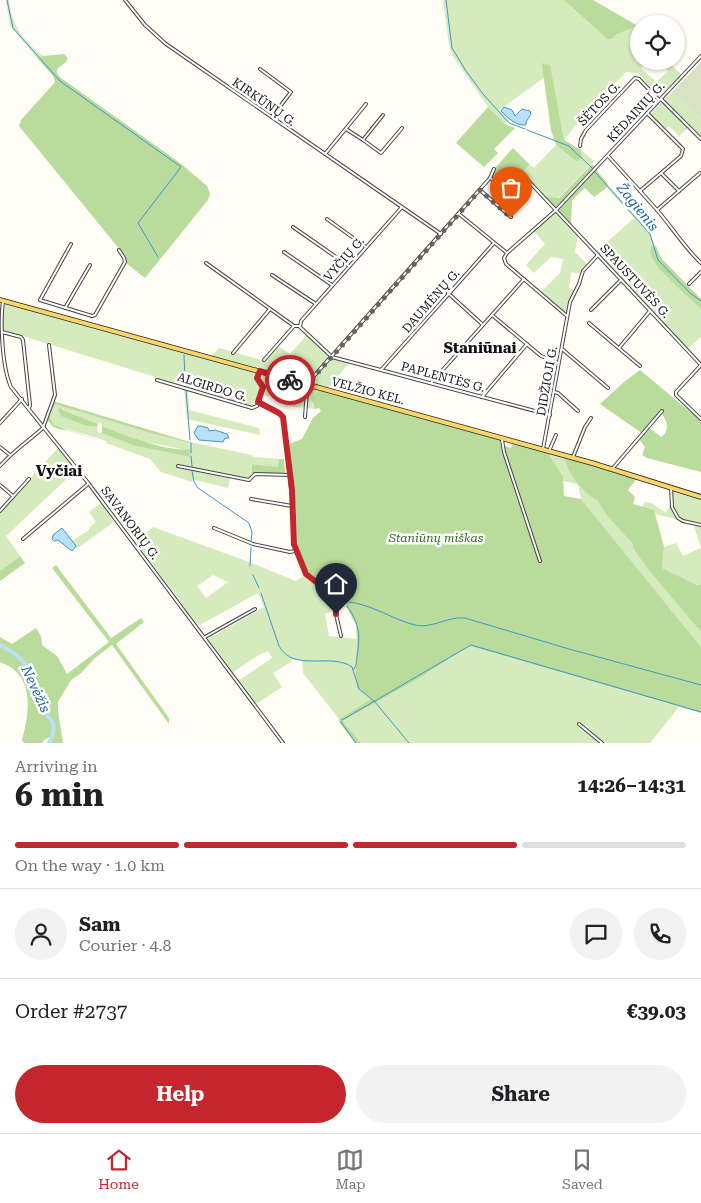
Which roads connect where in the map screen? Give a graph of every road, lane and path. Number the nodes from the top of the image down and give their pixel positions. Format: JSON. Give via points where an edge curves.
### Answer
{"nodes":[{"id":1,"x":125,"y":0,"type":"edge"},
{"id":2,"x":701,"y":56,"type":"edge"},
{"id":3,"x":260,"y":69,"type":"dead end"},
{"id":4,"x":660,"y":100,"type":"junction"},
{"id":5,"x":366,"y":104,"type":"dead end"},
{"id":6,"x":648,"y":113,"type":"junction"},
{"id":7,"x":383,"y":115,"type":"dead end"},
{"id":8,"x":271,"y":118,"type":"junction"},
{"id":9,"x":346,"y":128,"type":"junction"},
{"id":10,"x":402,"y":128,"type":"dead end"},
{"id":11,"x":701,"y":139,"type":"edge"},
{"id":12,"x":363,"y":140,"type":"junction"},
{"id":13,"x":580,"y":146,"type":"dead end"},
{"id":14,"x":325,"y":154,"type":"junction"},
{"id":15,"x":608,"y":155,"type":"junction"},
{"id":16,"x":494,"y":169,"type":"dead end"},
{"id":17,"x":662,"y":173,"type":"junction"},
{"id":18,"x":700,"y":173,"type":"edge"},
{"id":19,"x":490,"y":178,"type":"junction"},
{"id":20,"x":480,"y":190,"type":"junction"},
{"id":21,"x":679,"y":190,"type":"junction"},
{"id":22,"x":640,"y":191,"type":"junction"},
{"id":23,"x":402,"y":207,"type":"junction"},
{"id":24,"x":556,"y":210,"type":"junction"},
{"id":25,"x":657,"y":210,"type":"junction"},
{"id":26,"x":458,"y":214,"type":"junction"},
{"id":27,"x":511,"y":218,"type":"dead end"},
{"id":28,"x":327,"y":219,"type":"dead end"},
{"id":29,"x":293,"y":227,"type":"dead end"},
{"id":30,"x":441,"y":234,"type":"junction"},
{"id":31,"x":494,"y":243,"type":"junction"},
{"id":32,"x":72,"y":244,"type":"dead end"},
{"id":33,"x":366,"y":247,"type":"junction"},
{"id":34,"x":119,"y":250,"type":"dead end"},
{"id":35,"x":284,"y":252,"type":"dead end"},
{"id":36,"x":507,"y":253,"type":"junction"},
{"id":37,"x":598,"y":256,"type":"junction"},
{"id":38,"x":206,"y":263,"type":"dead end"},
{"id":39,"x":701,"y":263,"type":"edge"},
{"id":40,"x":90,"y":265,"type":"dead end"},
{"id":41,"x":349,"y":266,"type":"junction"},
{"id":42,"x":701,"y":272,"type":"edge"},
{"id":43,"x":272,"y":275,"type":"dead end"},
{"id":44,"x":524,"y":279,"type":"junction"},
{"id":45,"x":622,"y":280,"type":"junction"},
{"id":46,"x":689,"y":284,"type":"dead end"},
{"id":47,"x":332,"y":285,"type":"junction"},
{"id":48,"x":448,"y":294,"type":"junction"},
{"id":49,"x":2,"y":300,"type":"edge"},
{"id":50,"x":316,"y":304,"type":"junction"},
{"id":51,"x":66,"y":308,"type":"junction"},
{"id":52,"x":270,"y":309,"type":"junction"},
{"id":53,"x":591,"y":310,"type":"dead end"},
{"id":54,"x":74,"y":311,"type":"junction"},
{"id":55,"x":650,"y":311,"type":"junction"},
{"id":56,"x":492,"y":315,"type":"junction"},
{"id":57,"x":567,"y":316,"type":"junction"},
{"id":58,"x":72,"y":320,"type":"junction"},
{"id":59,"x":589,"y":323,"type":"dead end"},
{"id":60,"x":483,"y":325,"type":"junction"},
{"id":61,"x":294,"y":326,"type":"junction"},
{"id":62,"x":299,"y":326,"type":"junction"},
{"id":63,"x":2,"y":332,"type":"junction"},
{"id":64,"x":527,"y":344,"type":"junction"},
{"id":65,"x":48,"y":345,"type":"dead end"},
{"id":66,"x":561,"y":348,"type":"junction"},
{"id":67,"x":619,"y":348,"type":"junction"},
{"id":68,"x":233,"y":353,"type":"dead end"},
{"id":69,"x":332,"y":357,"type":"junction"},
{"id":70,"x":264,"y":360,"type":"dead end"},
{"id":71,"x":558,"y":363,"type":"junction"},
{"id":72,"x":701,"y":365,"type":"edge"},
{"id":73,"x":640,"y":366,"type":"dead end"},
{"id":74,"x":381,"y":370,"type":"junction"},
{"id":75,"x":260,"y":371,"type":"junction"},
{"id":76,"x":158,"y":380,"type":"dead end"},
{"id":77,"x":431,"y":383,"type":"junction"},
{"id":78,"x":309,"y":385,"type":"junction"},
{"id":79,"x":608,"y":388,"type":"dead end"},
{"id":80,"x":554,"y":392,"type":"junction"},
{"id":81,"x":482,"y":397,"type":"junction"},
{"id":82,"x":22,"y":399,"type":"junction"},
{"id":83,"x":258,"y":402,"type":"junction"},
{"id":84,"x":29,"y":408,"type":"junction"},
{"id":85,"x":578,"y":411,"type":"dead end"},
{"id":86,"x":662,"y":411,"type":"dead end"},
{"id":87,"x":550,"y":415,"type":"junction"},
{"id":88,"x":305,"y":417,"type":"dead end"},
{"id":89,"x":591,"y":418,"type":"dead end"},
{"id":90,"x":701,"y":419,"type":"edge"},
{"id":91,"x":0,"y":423,"type":"edge"},
{"id":92,"x":44,"y":426,"type":"junction"},
{"id":93,"x":556,"y":435,"type":"dead end"},
{"id":94,"x":503,"y":438,"type":"junction"},
{"id":95,"x":0,"y":447,"type":"edge"},
{"id":96,"x":543,"y":449,"type":"junction"},
{"id":97,"x":550,"y":451,"type":"junction"},
{"id":98,"x":10,"y":455,"type":"junction"},
{"id":99,"x":573,"y":457,"type":"junction"},
{"id":100,"x":0,"y":466,"type":"edge"},
{"id":101,"x":178,"y":466,"type":"dead end"},
{"id":102,"x":612,"y":469,"type":"junction"},
{"id":103,"x":290,"y":475,"type":"junction"},
{"id":104,"x":29,"y":479,"type":"dead end"},
{"id":105,"x":89,"y":484,"type":"junction"},
{"id":106,"x":0,"y":485,"type":"edge"},
{"id":107,"x":671,"y":487,"type":"junction"},
{"id":108,"x":13,"y":496,"type":"junction"},
{"id":109,"x":701,"y":497,"type":"edge"},
{"id":110,"x":251,"y":499,"type":"dead end"},
{"id":111,"x":293,"y":506,"type":"junction"},
{"id":112,"x":0,"y":511,"type":"edge"},
{"id":113,"x":701,"y":525,"type":"edge"},
{"id":114,"x":214,"y":528,"type":"dead end"},
{"id":115,"x":23,"y":539,"type":"dead end"},
{"id":116,"x":296,"y":550,"type":"junction"},
{"id":117,"x":540,"y":561,"type":"dead end"},
{"id":118,"x":255,"y":609,"type":"dead end"},
{"id":119,"x":341,"y":636,"type":"dead end"},
{"id":120,"x":204,"y":638,"type":"junction"},
{"id":121,"x":578,"y":724,"type":"dead end"},
{"id":122,"x":283,"y":743,"type":"edge"},
{"id":123,"x":602,"y":743,"type":"edge"}],
"edges":[{"from":1,"to":8,"type":"street","name":"KIRKŪNŲ G.","via":[[154,34]]},
{"from":2,"to":4,"type":"street","name":"KĖDAINIŲ G."},
{"from":3,"to":8,"type":"street","via":[[292,92]]},
{"from":4,"to":6,"type":"street","name":"KĖDAINIŲ G."},
{"from":4,"to":11,"type":"street"},
{"from":4,"to":13,"type":"street","name":"ŠĖTOS G.","via":[[637,77],[586,130]]},
{"from":5,"to":9,"type":"street"},
{"from":6,"to":15,"type":"street","name":"KĖDAINIŲ G."},
{"from":6,"to":17,"type":"street","via":[[683,149],[681,156]]},
{"from":7,"to":12,"type":"street"},
{"from":8,"to":14,"type":"street","name":"KIRKŪNŲ G."},
{"from":9,"to":12,"type":"street"},
{"from":9,"to":14,"type":"street"},
{"from":10,"to":12,"type":"street","via":[[381,153]]},
{"from":14,"to":23,"type":"street","name":"KIRKŪNŲ G."},
{"from":15,"to":22,"type":"street"},
{"from":15,"to":24,"type":"street","name":"KĖDAINIŲ G."},
{"from":16,"to":19,"type":"street"},
{"from":17,"to":21,"type":"street"},
{"from":17,"to":22,"type":"street"},
{"from":18,"to":21,"type":"street"},
{"from":19,"to":20,"type":"street"},
{"from":19,"to":24,"type":"street","name":"SPAUSTUVĖS G.","via":[[505,187],[521,173]]},
{"from":20,"to":26,"type":"street"},
{"from":20,"to":27,"type":"street"},
{"from":21,"to":25,"type":"street"},
{"from":22,"to":25,"type":"street"},
{"from":23,"to":30,"type":"street"},
{"from":23,"to":33,"type":"street","name":"VYČIŲ G."},
{"from":24,"to":36,"type":"street","name":"KĖDAINIŲ G."},
{"from":24,"to":37,"type":"street","name":"SPAUSTUVĖS G."},
{"from":25,"to":39,"type":"street"},
{"from":26,"to":30,"type":"street"},
{"from":26,"to":31,"type":"street"},
{"from":28,"to":33,"type":"street"},
{"from":29,"to":41,"type":"street"},
{"from":30,"to":69,"type":"street"},
{"from":31,"to":36,"type":"street"},
{"from":31,"to":48,"type":"street","name":"DAUMĖNŲ G."},
{"from":32,"to":51,"type":"street","via":[[39,299]]},
{"from":33,"to":41,"type":"street","name":"VYČIŲ G."},
{"from":34,"to":54,"type":"street","via":[[125,262],[94,316]]},
{"from":35,"to":47,"type":"street"},
{"from":36,"to":44,"type":"street","via":[[505,262]]},
{"from":37,"to":45,"type":"street","name":"SPAUSTUVĖS G."},
{"from":37,"to":57,"type":"street","name":"DIDŽIOJI G.","via":[[583,271]]},
{"from":38,"to":52,"type":"street"},
{"from":40,"to":51,"type":"street"},
{"from":41,"to":47,"type":"street","name":"VYČIŲ G."},
{"from":42,"to":46,"type":"street"},
{"from":43,"to":50,"type":"street"},
{"from":44,"to":56,"type":"street"},
{"from":44,"to":57,"type":"street"},
{"from":45,"to":53,"type":"street"},
{"from":45,"to":55,"type":"street","name":"SPAUSTUVĖS G."},
{"from":47,"to":50,"type":"street","name":"VYČIŲ G."},
{"from":48,"to":60,"type":"street"},
{"from":48,"to":74,"type":"street","name":"DAUMĖNŲ G."},
{"from":49,"to":58,"type":"main road","name":"VELŽIO KEL."},
{"from":49,"to":63,"type":"street","name":"SAVANORIŲ G."},
{"from":50,"to":62,"type":"street","name":"VYČIŲ G."},
{"from":51,"to":54,"type":"street"},
{"from":52,"to":61,"type":"street"},
{"from":52,"to":68,"type":"street"},
{"from":54,"to":58,"type":"street"},
{"from":55,"to":67,"type":"street"},
{"from":55,"to":72,"type":"street","name":"SPAUSTUVĖS G."},
{"from":56,"to":60,"type":"street"},
{"from":56,"to":64,"type":"street"},
{"from":57,"to":66,"type":"street","name":"DIDŽIOJI G."},
{"from":58,"to":75,"type":"main road","name":"VELŽIO KEL."},
{"from":59,"to":67,"type":"street"},
{"from":60,"to":77,"type":"street"},
{"from":61,"to":62,"type":"street"},
{"from":61,"to":70,"type":"street"},
{"from":62,"to":69,"type":"street"},
{"from":63,"to":82,"type":"street","name":"SAVANORIŲ G.","via":[[8,378]]},
{"from":63,"to":84,"type":"street","via":[[23,340]]},
{"from":64,"to":71,"type":"street","via":[[545,358]]},
{"from":64,"to":81,"type":"street"},
{"from":65,"to":92,"type":"street","via":[[54,395]]},
{"from":66,"to":71,"type":"street","name":"DIDŽIOJI G."},
{"from":66,"to":79,"type":"street"},
{"from":67,"to":73,"type":"street"},
{"from":69,"to":74,"type":"street","name":"PAPLENTĖS G."},
{"from":69,"to":78,"type":"street"},
{"from":71,"to":80,"type":"street","name":"DIDŽIOJI G."},
{"from":72,"to":90,"type":"street","via":[[676,395]]},
{"from":74,"to":77,"type":"street","name":"PAPLENTĖS G."},
{"from":75,"to":78,"type":"main road","name":"VELŽIO KEL."},
{"from":75,"to":83,"type":"street","via":[[257,378],[263,387]]},
{"from":76,"to":83,"type":"street","name":"ALGIRDO G.","via":[[250,408]]},
{"from":77,"to":81,"type":"street","name":"PAPLENTĖS G."},
{"from":78,"to":88,"type":"street"},
{"from":78,"to":94,"type":"main road","name":"VELŽIO KEL."},
{"from":80,"to":85,"type":"street"},
{"from":80,"to":87,"type":"street","name":"DIDŽIOJI G."},
{"from":81,"to":87,"type":"street","name":"PAPLENTĖS G."},
{"from":82,"to":84,"type":"street","name":"SAVANORIŲ G."},
{"from":82,"to":91,"type":"street"},
{"from":83,"to":103,"type":"street","via":[[283,417]]},
{"from":84,"to":92,"type":"street","name":"SAVANORIŲ G."},
{"from":86,"to":102,"type":"street"},
{"from":87,"to":96,"type":"street","name":"DIDŽIOJI G."},
{"from":89,"to":99,"type":"street"},
{"from":92,"to":98,"type":"street"},
{"from":92,"to":105,"type":"street","name":"SAVANORIŲ G."},
{"from":93,"to":97,"type":"street"},
{"from":94,"to":96,"type":"main road","name":"VELŽIO KEL."},
{"from":94,"to":117,"type":"street","via":[[504,452]]},
{"from":95,"to":98,"type":"street"},
{"from":96,"to":97,"type":"main road","name":"VELŽIO KEL."},
{"from":97,"to":99,"type":"main road","name":"VELŽIO KEL."},
{"from":98,"to":100,"type":"street"},
{"from":99,"to":102,"type":"main road","name":"VELŽIO KEL."},
{"from":101,"to":103,"type":"street","via":[[249,480],[255,474]]},
{"from":102,"to":107,"type":"main road","name":"VELŽIO KEL."},
{"from":103,"to":111,"type":"street"},
{"from":104,"to":108,"type":"street"},
{"from":105,"to":115,"type":"street"},
{"from":105,"to":120,"type":"street","name":"SAVANORIŲ G."},
{"from":106,"to":108,"type":"street"},
{"from":107,"to":109,"type":"main road","name":"VELŽIO KEL."},
{"from":107,"to":113,"type":"street","via":[[672,508],[678,518]]},
{"from":108,"to":112,"type":"street"},
{"from":110,"to":111,"type":"street"},
{"from":111,"to":116,"type":"street"},
{"from":114,"to":116,"type":"street","via":[[253,544],[290,552]]},
{"from":116,"to":119,"type":"street","via":[[306,574],[340,601],[335,610]]},
{"from":118,"to":120,"type":"street"},
{"from":120,"to":122,"type":"street","name":"SAVANORIŲ G."},
{"from":121,"to":123,"type":"street"}]}
